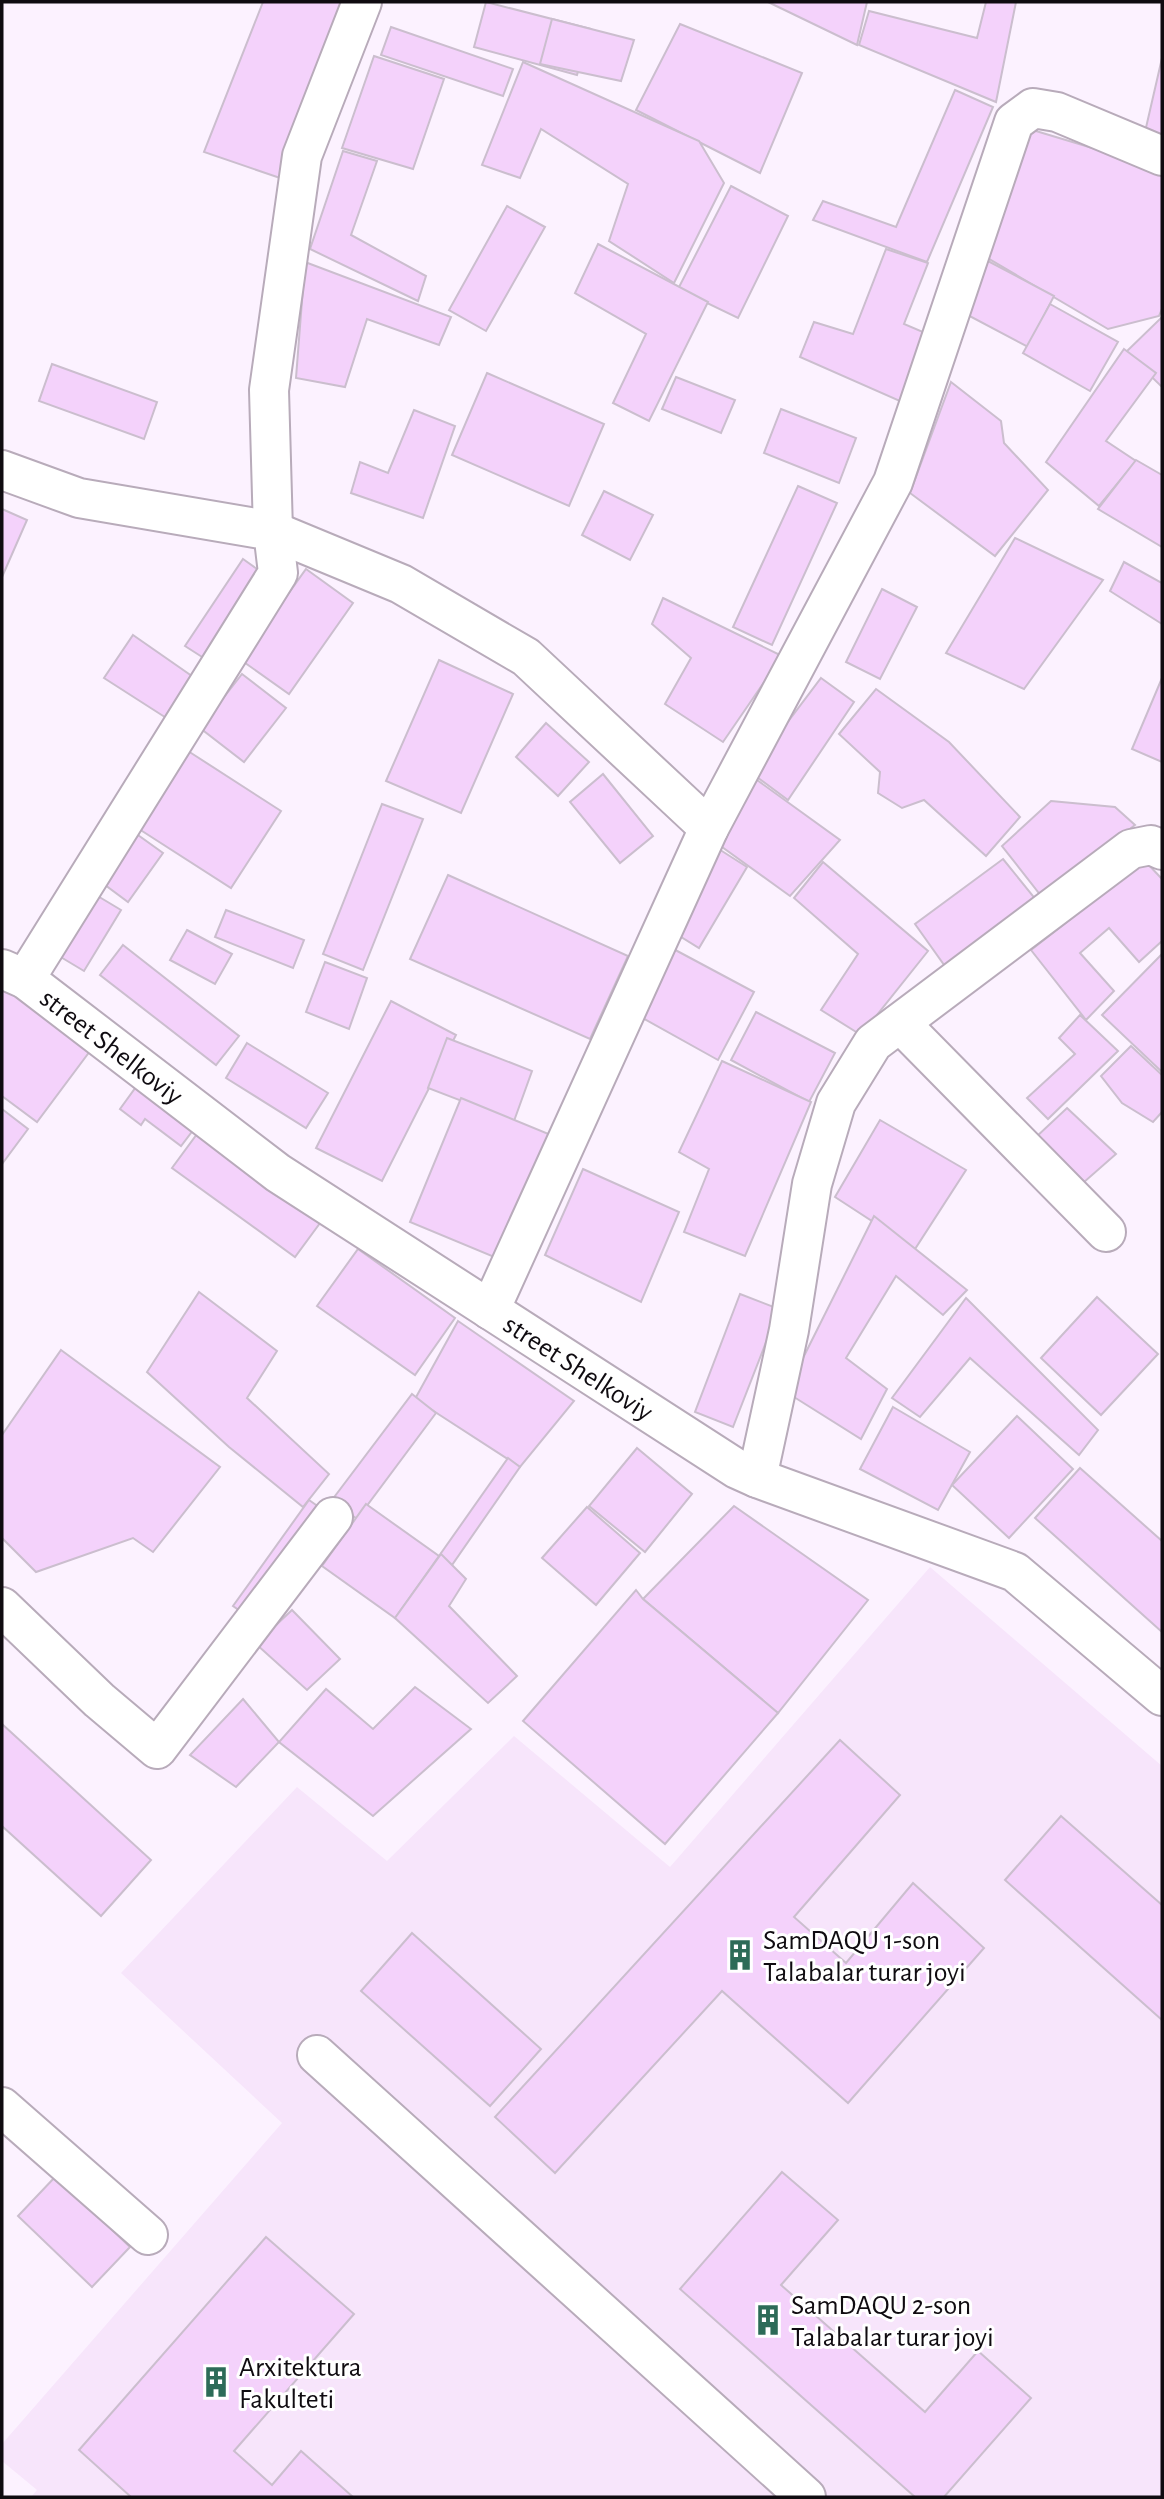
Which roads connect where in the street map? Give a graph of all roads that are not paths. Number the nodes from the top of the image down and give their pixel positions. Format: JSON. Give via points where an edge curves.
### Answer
{"nodes":[{"id":1,"x":362,"y":2,"type":"edge"},
{"id":2,"x":1162,"y":156,"type":"edge"},
{"id":3,"x":2,"y":470,"type":"edge"},
{"id":4,"x":273,"y":531,"type":"junction"},
{"id":5,"x":709,"y":828,"type":"junction"},
{"id":6,"x":1162,"y":850,"type":"edge"},
{"id":7,"x":13,"y":974,"type":"edge"},
{"id":8,"x":901,"y":1023,"type":"junction"},
{"id":9,"x":1106,"y":1232,"type":"dead end"},
{"id":10,"x":490,"y":1310,"type":"junction"},
{"id":11,"x":757,"y":1478,"type":"junction"},
{"id":12,"x":333,"y":1517,"type":"dead end"},
{"id":13,"x":2,"y":1607,"type":"edge"},
{"id":14,"x":1162,"y":1696,"type":"edge"},
{"id":15,"x":317,"y":2055,"type":"dead end"},
{"id":16,"x":2,"y":2107,"type":"edge"},
{"id":17,"x":148,"y":2235,"type":"dead end"},
{"id":18,"x":806,"y":2497,"type":"edge"}],
"edges":[{"from":1,"to":4,"type":"street","via":[[302,156],[269,390]]},
{"from":2,"to":5,"type":"street","via":[[1057,112],[1033,108],[1014,122],[893,482]]},
{"from":3,"to":4,"type":"street","via":[[79,498]]},
{"from":4,"to":5,"type":"street","via":[[401,584],[526,657]]},
{"from":4,"to":7,"type":"street","via":[[278,573]]},
{"from":5,"to":10,"type":"street"},
{"from":6,"to":8,"type":"street","via":[[1151,845],[1131,849]]},
{"from":7,"to":10,"type":"street","name":"street Shelkoviy","via":[[278,1173]]},
{"from":8,"to":9,"type":"street"},
{"from":8,"to":11,"type":"street","via":[[873,1043],[836,1103],[812,1184],[789,1330]]},
{"from":10,"to":11,"type":"street","name":"street Shelkoviy"},
{"from":11,"to":14,"type":"street","name":"street Shelkoviy","via":[[1015,1572]]},
{"from":12,"to":13,"type":"street","via":[[158,1749]]},
{"from":15,"to":18,"type":"street"},
{"from":16,"to":17,"type":"street"}]}
